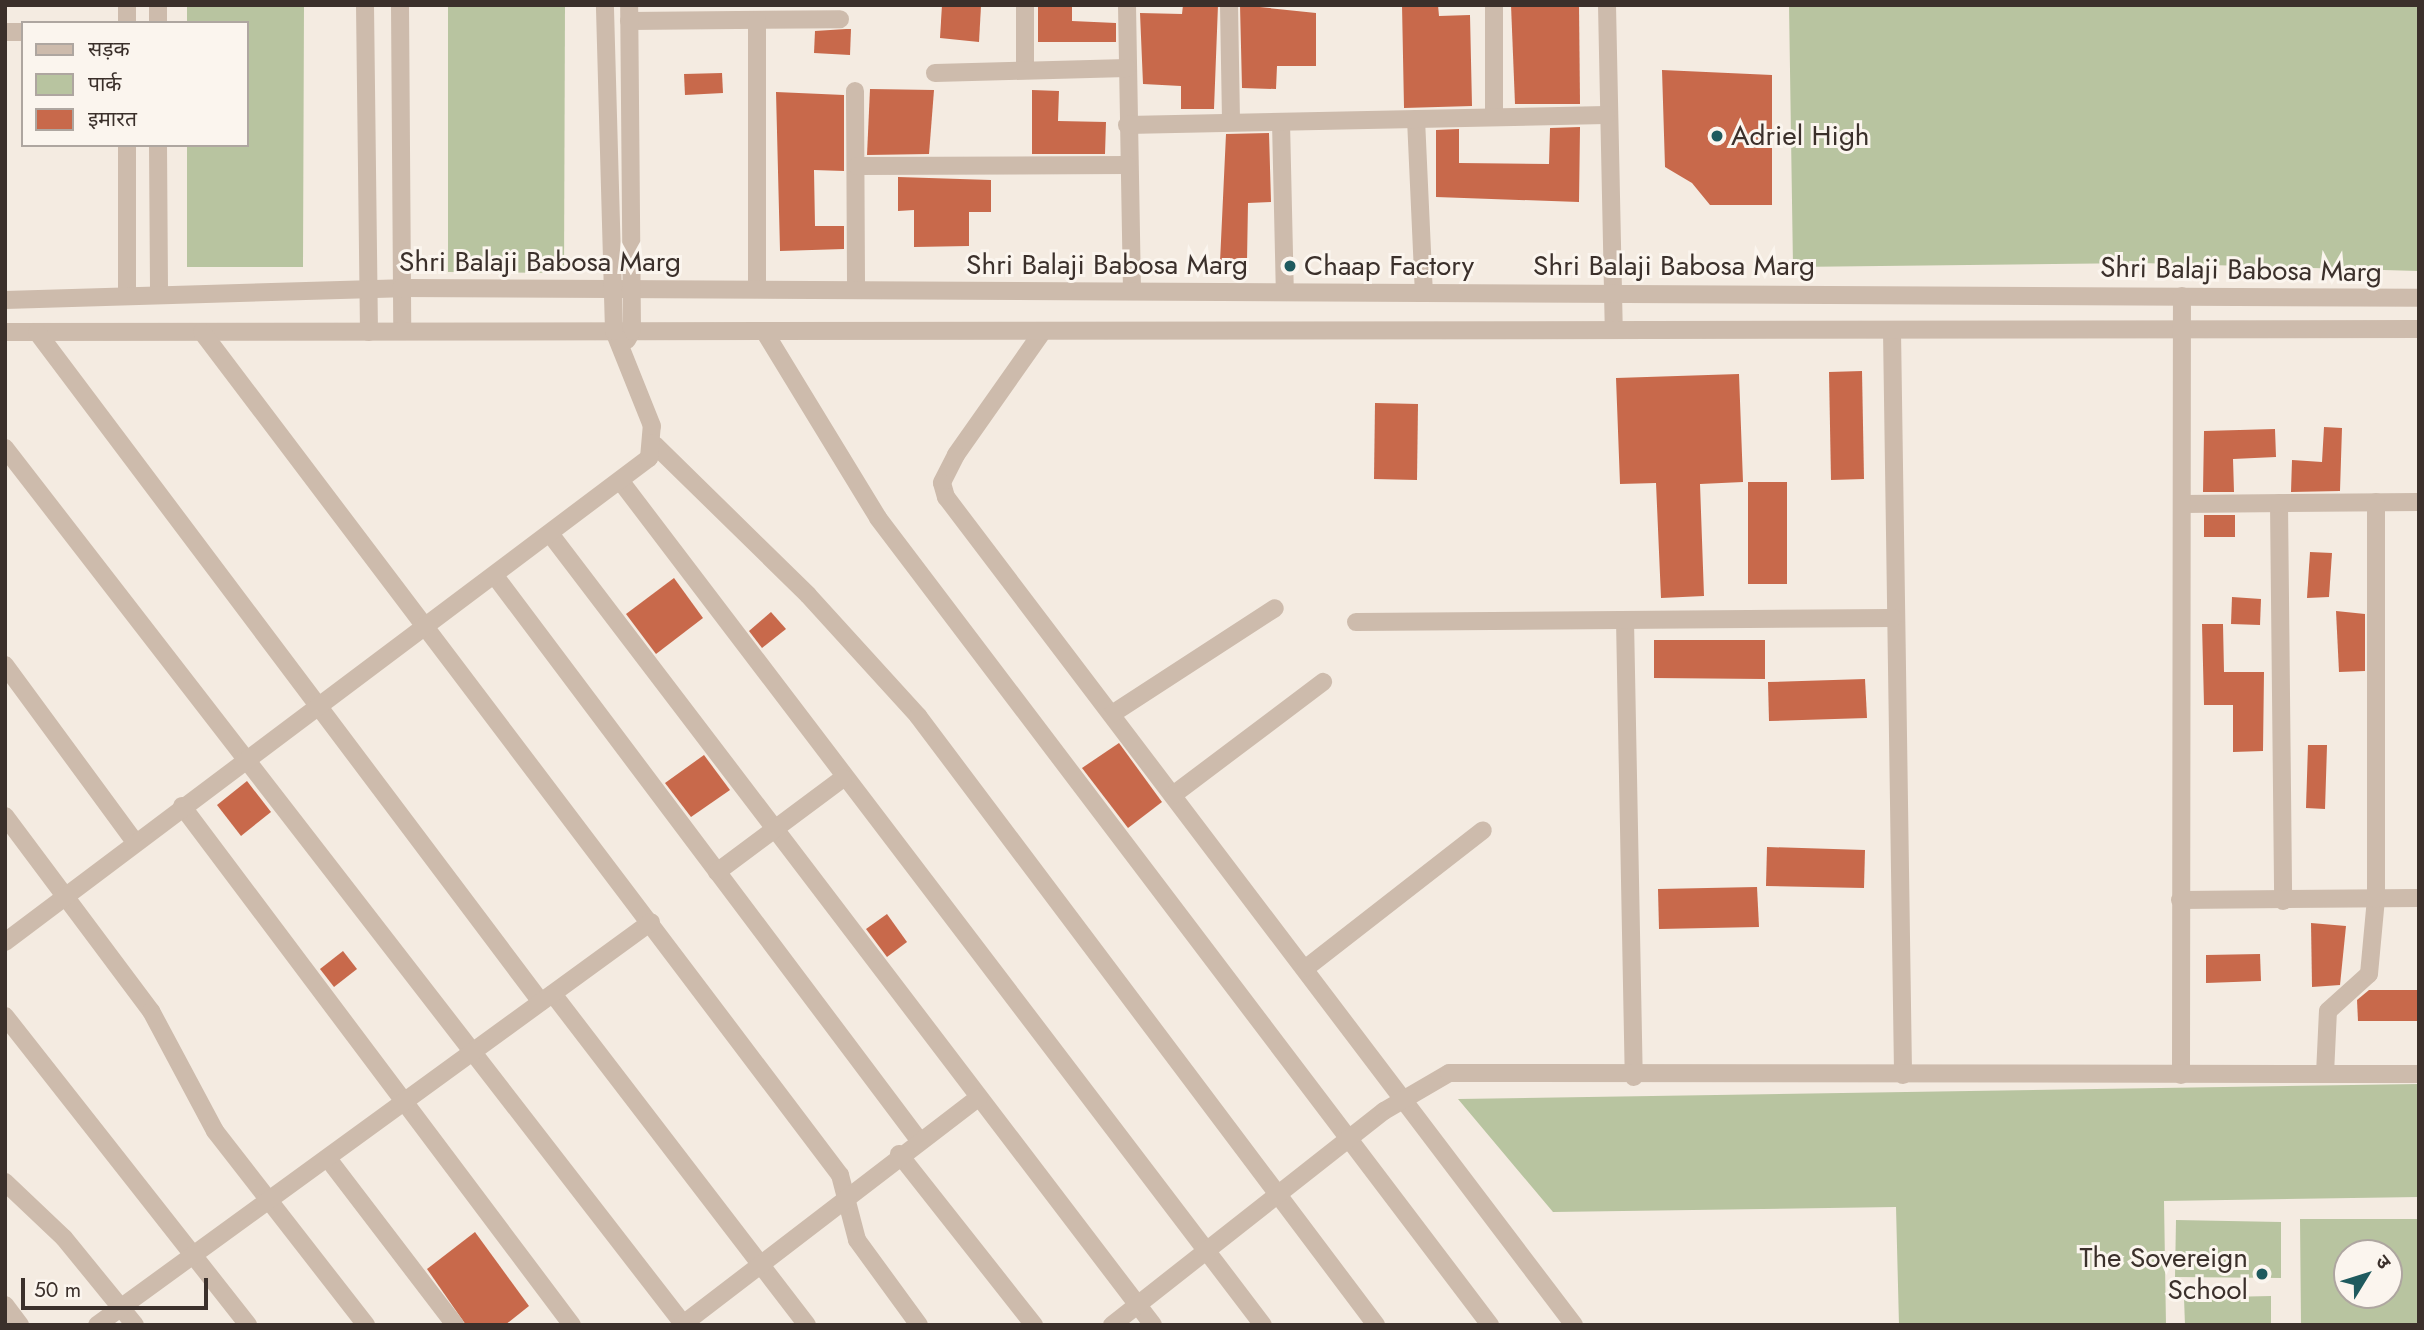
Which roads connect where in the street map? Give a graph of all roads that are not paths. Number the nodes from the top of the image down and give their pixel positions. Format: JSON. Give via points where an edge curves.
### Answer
{"nodes":[{"id":1,"x":365,"y":5,"type":"edge"},
{"id":2,"x":400,"y":5,"type":"edge"},
{"id":3,"x":606,"y":5,"type":"edge"},
{"id":4,"x":1025,"y":5,"type":"edge"},
{"id":5,"x":1127,"y":5,"type":"edge"},
{"id":6,"x":1228,"y":5,"type":"edge"},
{"id":7,"x":1494,"y":5,"type":"edge"},
{"id":8,"x":1607,"y":5,"type":"edge"},
{"id":9,"x":629,"y":13,"type":"edge"},
{"id":10,"x":840,"y":19,"type":"dead end"},
{"id":11,"x":757,"y":20,"type":"junction"},
{"id":12,"x":1127,"y":68,"type":"junction"},
{"id":13,"x":1025,"y":71,"type":"junction"},
{"id":14,"x":935,"y":73,"type":"dead end"},
{"id":15,"x":855,"y":91,"type":"dead end"},
{"id":16,"x":1606,"y":115,"type":"junction"},
{"id":17,"x":1494,"y":117,"type":"junction"},
{"id":18,"x":1416,"y":119,"type":"junction"},
{"id":19,"x":1231,"y":122,"type":"junction"},
{"id":20,"x":1281,"y":122,"type":"junction"},
{"id":21,"x":1127,"y":125,"type":"junction"},
{"id":22,"x":127,"y":147,"type":"edge"},
{"id":23,"x":158,"y":147,"type":"edge"},
{"id":24,"x":1127,"y":165,"type":"junction"},
{"id":25,"x":857,"y":166,"type":"junction"},
{"id":26,"x":368,"y":288,"type":"junction"},
{"id":27,"x":401,"y":288,"type":"junction"},
{"id":28,"x":613,"y":288,"type":"junction"},
{"id":29,"x":632,"y":289,"type":"junction"},
{"id":30,"x":757,"y":289,"type":"junction"},
{"id":31,"x":856,"y":289,"type":"junction"},
{"id":32,"x":1132,"y":291,"type":"junction"},
{"id":33,"x":1285,"y":292,"type":"junction"},
{"id":34,"x":1424,"y":293,"type":"junction"},
{"id":35,"x":1613,"y":293,"type":"junction"},
{"id":36,"x":9,"y":295,"type":"edge"},
{"id":37,"x":159,"y":295,"type":"junction"},
{"id":38,"x":127,"y":296,"type":"junction"},
{"id":39,"x":2182,"y":296,"type":"junction"},
{"id":40,"x":2419,"y":298,"type":"edge"},
{"id":41,"x":1614,"y":330,"type":"junction"},
{"id":42,"x":2182,"y":330,"type":"junction"},
{"id":43,"x":2419,"y":330,"type":"edge"},
{"id":44,"x":402,"y":331,"type":"junction"},
{"id":45,"x":614,"y":331,"type":"junction"},
{"id":46,"x":632,"y":331,"type":"junction"},
{"id":47,"x":764,"y":331,"type":"junction"},
{"id":48,"x":1043,"y":331,"type":"junction"},
{"id":49,"x":1892,"y":331,"type":"junction"},
{"id":50,"x":5,"y":332,"type":"edge"},
{"id":51,"x":37,"y":332,"type":"junction"},
{"id":52,"x":202,"y":332,"type":"junction"},
{"id":53,"x":369,"y":332,"type":"junction"},
{"id":54,"x":622,"y":348,"type":"junction"},
{"id":55,"x":655,"y":445,"type":"junction"},
{"id":56,"x":5,"y":448,"type":"edge"},
{"id":57,"x":622,"y":483,"type":"junction"},
{"id":58,"x":2376,"y":502,"type":"junction"},
{"id":59,"x":2419,"y":502,"type":"edge"},
{"id":60,"x":2279,"y":503,"type":"junction"},
{"id":61,"x":2182,"y":504,"type":"junction"},
{"id":62,"x":551,"y":535,"type":"junction"},
{"id":63,"x":495,"y":576,"type":"junction"},
{"id":64,"x":1275,"y":608,"type":"dead end"},
{"id":65,"x":1893,"y":618,"type":"junction"},
{"id":66,"x":1625,"y":620,"type":"junction"},
{"id":67,"x":1356,"y":622,"type":"dead end"},
{"id":68,"x":426,"y":627,"type":"junction"},
{"id":69,"x":5,"y":665,"type":"edge"},
{"id":70,"x":1322,"y":682,"type":"dead end"},
{"id":71,"x":317,"y":707,"type":"junction"},
{"id":72,"x":1112,"y":714,"type":"junction"},
{"id":73,"x":244,"y":760,"type":"junction"},
{"id":74,"x":843,"y":778,"type":"junction"},
{"id":75,"x":1173,"y":795,"type":"junction"},
{"id":76,"x":182,"y":806,"type":"junction"},
{"id":77,"x":5,"y":816,"type":"edge"},
{"id":78,"x":775,"y":828,"type":"junction"},
{"id":79,"x":1483,"y":831,"type":"dead end"},
{"id":80,"x":135,"y":842,"type":"junction"},
{"id":81,"x":717,"y":872,"type":"junction"},
{"id":82,"x":67,"y":897,"type":"junction"},
{"id":83,"x":2419,"y":898,"type":"edge"},
{"id":84,"x":2376,"y":899,"type":"junction"},
{"id":85,"x":2180,"y":900,"type":"junction"},
{"id":86,"x":2283,"y":901,"type":"junction"},
{"id":87,"x":651,"y":922,"type":"junction"},
{"id":88,"x":5,"y":942,"type":"edge"},
{"id":89,"x":1306,"y":968,"type":"junction"},
{"id":90,"x":547,"y":998,"type":"junction"},
{"id":91,"x":5,"y":1016,"type":"edge"},
{"id":92,"x":475,"y":1052,"type":"junction"},
{"id":93,"x":2325,"y":1074,"type":"junction"},
{"id":94,"x":2419,"y":1074,"type":"edge"},
{"id":95,"x":1903,"y":1075,"type":"junction"},
{"id":96,"x":2181,"y":1075,"type":"junction"},
{"id":97,"x":1634,"y":1077,"type":"junction"},
{"id":98,"x":979,"y":1097,"type":"junction"},
{"id":99,"x":1404,"y":1097,"type":"junction"},
{"id":100,"x":410,"y":1101,"type":"junction"},
{"id":101,"x":1351,"y":1137,"type":"junction"},
{"id":102,"x":919,"y":1140,"type":"junction"},
{"id":103,"x":899,"y":1154,"type":"junction"},
{"id":104,"x":329,"y":1160,"type":"junction"},
{"id":105,"x":5,"y":1182,"type":"edge"},
{"id":106,"x":848,"y":1193,"type":"junction"},
{"id":107,"x":1279,"y":1194,"type":"junction"},
{"id":108,"x":271,"y":1201,"type":"junction"},
{"id":109,"x":1207,"y":1249,"type":"junction"},
{"id":110,"x":192,"y":1253,"type":"junction"},
{"id":111,"x":760,"y":1264,"type":"junction"},
{"id":112,"x":1138,"y":1304,"type":"junction"},
{"id":113,"x":5,"y":1305,"type":"edge"},
{"id":114,"x":121,"y":1307,"type":"junction"},
{"id":115,"x":683,"y":1324,"type":"edge"},
{"id":116,"x":20,"y":1325,"type":"edge"},
{"id":117,"x":97,"y":1325,"type":"edge"},
{"id":118,"x":135,"y":1325,"type":"edge"},
{"id":119,"x":248,"y":1325,"type":"edge"},
{"id":120,"x":366,"y":1325,"type":"edge"},
{"id":121,"x":455,"y":1325,"type":"edge"},
{"id":122,"x":572,"y":1325,"type":"edge"},
{"id":123,"x":807,"y":1325,"type":"edge"},
{"id":124,"x":919,"y":1325,"type":"edge"},
{"id":125,"x":1034,"y":1325,"type":"edge"},
{"id":126,"x":1112,"y":1325,"type":"edge"},
{"id":127,"x":1153,"y":1325,"type":"edge"},
{"id":128,"x":1263,"y":1325,"type":"edge"},
{"id":129,"x":1376,"y":1325,"type":"edge"},
{"id":130,"x":1490,"y":1325,"type":"edge"},
{"id":131,"x":1574,"y":1325,"type":"edge"}],
"edges":[{"from":1,"to":26,"type":"street"},
{"from":2,"to":27,"type":"street"},
{"from":3,"to":28,"type":"street"},
{"from":4,"to":13,"type":"street"},
{"from":5,"to":12,"type":"street"},
{"from":6,"to":19,"type":"street"},
{"from":7,"to":17,"type":"street"},
{"from":8,"to":16,"type":"street"},
{"from":9,"to":11,"type":"street"},
{"from":9,"to":29,"type":"street"},
{"from":10,"to":11,"type":"street"},
{"from":11,"to":30,"type":"street"},
{"from":12,"to":13,"type":"street"},
{"from":12,"to":21,"type":"street"},
{"from":13,"to":14,"type":"street"},
{"from":15,"to":25,"type":"street"},
{"from":16,"to":17,"type":"street"},
{"from":16,"to":35,"type":"street"},
{"from":17,"to":18,"type":"street"},
{"from":18,"to":20,"type":"street"},
{"from":18,"to":34,"type":"street"},
{"from":19,"to":20,"type":"street"},
{"from":19,"to":21,"type":"street"},
{"from":20,"to":33,"type":"street"},
{"from":21,"to":24,"type":"street"},
{"from":22,"to":38,"type":"street"},
{"from":23,"to":37,"type":"street"},
{"from":24,"to":25,"type":"street"},
{"from":24,"to":32,"type":"street"},
{"from":25,"to":31,"type":"street"},
{"from":26,"to":27,"type":"street","name":"Shri Balaji Babosa Marg"},
{"from":26,"to":37,"type":"street","name":"Shri Balaji Babosa Marg"},
{"from":26,"to":53,"type":"street"},
{"from":27,"to":28,"type":"street","name":"Shri Balaji Babosa Marg"},
{"from":27,"to":44,"type":"street"},
{"from":28,"to":29,"type":"street","name":"Shri Balaji Babosa Marg"},
{"from":28,"to":45,"type":"street"},
{"from":29,"to":30,"type":"street","name":"Shri Balaji Babosa Marg"},
{"from":29,"to":46,"type":"street"},
{"from":30,"to":31,"type":"street","name":"Shri Balaji Babosa Marg"},
{"from":31,"to":32,"type":"street","name":"Shri Balaji Babosa Marg"},
{"from":32,"to":33,"type":"street","name":"Shri Balaji Babosa Marg"},
{"from":33,"to":34,"type":"street","name":"Shri Balaji Babosa Marg"},
{"from":34,"to":35,"type":"street","name":"Shri Balaji Babosa Marg"},
{"from":35,"to":39,"type":"street","name":"Shri Balaji Babosa Marg"},
{"from":35,"to":41,"type":"street"},
{"from":36,"to":38,"type":"street","name":"Shri Balaji Babosa Marg"},
{"from":37,"to":38,"type":"street","name":"Shri Balaji Babosa Marg"},
{"from":39,"to":40,"type":"street","name":"Shri Balaji Babosa Marg"},
{"from":39,"to":42,"type":"street"},
{"from":41,"to":48,"type":"street","name":"Shri Balaji Babosa Marg"},
{"from":41,"to":49,"type":"street","name":"Shri Balaji Babosa Marg"},
{"from":42,"to":43,"type":"street","name":"Shri Balaji Babosa Marg"},
{"from":42,"to":49,"type":"street","name":"Shri Balaji Babosa Marg"},
{"from":42,"to":61,"type":"street"},
{"from":44,"to":45,"type":"street","name":"Shri Balaji Babosa Marg"},
{"from":44,"to":53,"type":"street","name":"Shri Balaji Babosa Marg"},
{"from":45,"to":46,"type":"street","name":"Shri Balaji Babosa Marg"},
{"from":45,"to":54,"type":"street"},
{"from":46,"to":47,"type":"street","name":"Shri Balaji Babosa Marg"},
{"from":46,"to":54,"type":"street"},
{"from":47,"to":48,"type":"street","name":"Shri Balaji Babosa Marg"},
{"from":47,"to":101,"type":"street","via":[[878,518]]},
{"from":48,"to":72,"type":"street","via":[[942,483],[946,497]]},
{"from":49,"to":65,"type":"street"},
{"from":50,"to":51,"type":"street","name":"Shri Balaji Babosa Marg"},
{"from":51,"to":52,"type":"street","name":"Shri Balaji Babosa Marg"},
{"from":51,"to":71,"type":"street"},
{"from":52,"to":53,"type":"street","name":"Shri Balaji Babosa Marg"},
{"from":52,"to":68,"type":"street"},
{"from":54,"to":55,"type":"street"},
{"from":55,"to":57,"type":"street"},
{"from":55,"to":107,"type":"street","via":[[808,595],[918,716]]},
{"from":56,"to":73,"type":"street"},
{"from":57,"to":62,"type":"street"},
{"from":57,"to":74,"type":"street"},
{"from":58,"to":59,"type":"street"},
{"from":58,"to":60,"type":"street"},
{"from":58,"to":84,"type":"street"},
{"from":60,"to":61,"type":"street"},
{"from":60,"to":86,"type":"street"},
{"from":61,"to":85,"type":"street"},
{"from":62,"to":63,"type":"street"},
{"from":62,"to":78,"type":"street"},
{"from":63,"to":68,"type":"street"},
{"from":63,"to":81,"type":"street"},
{"from":64,"to":72,"type":"street"},
{"from":65,"to":66,"type":"street"},
{"from":65,"to":95,"type":"street"},
{"from":66,"to":67,"type":"street"},
{"from":66,"to":97,"type":"street"},
{"from":68,"to":71,"type":"street"},
{"from":68,"to":87,"type":"street"},
{"from":69,"to":80,"type":"street"},
{"from":70,"to":75,"type":"street"},
{"from":71,"to":73,"type":"street"},
{"from":71,"to":90,"type":"street"},
{"from":72,"to":75,"type":"street"},
{"from":73,"to":76,"type":"street"},
{"from":73,"to":92,"type":"street"},
{"from":74,"to":78,"type":"street"},
{"from":74,"to":109,"type":"street"},
{"from":75,"to":89,"type":"street"},
{"from":76,"to":80,"type":"street"},
{"from":76,"to":100,"type":"street"},
{"from":77,"to":82,"type":"street"},
{"from":78,"to":81,"type":"street"},
{"from":78,"to":98,"type":"street"},
{"from":79,"to":89,"type":"street"},
{"from":80,"to":82,"type":"street"},
{"from":81,"to":102,"type":"street"},
{"from":82,"to":88,"type":"street"},
{"from":82,"to":108,"type":"street","via":[[151,1011],[215,1130]]},
{"from":83,"to":84,"type":"street"},
{"from":84,"to":86,"type":"street"},
{"from":84,"to":93,"type":"street","via":[[2368,974],[2328,1011]]},
{"from":85,"to":86,"type":"street"},
{"from":85,"to":96,"type":"street"},
{"from":87,"to":90,"type":"street"},
{"from":87,"to":106,"type":"street"},
{"from":89,"to":99,"type":"street"},
{"from":90,"to":92,"type":"street"},
{"from":90,"to":111,"type":"street"},
{"from":91,"to":110,"type":"street"},
{"from":92,"to":100,"type":"street"},
{"from":92,"to":115,"type":"street"},
{"from":93,"to":94,"type":"street"},
{"from":93,"to":96,"type":"street"},
{"from":95,"to":96,"type":"street"},
{"from":95,"to":97,"type":"street"},
{"from":97,"to":99,"type":"street","via":[[1449,1073]]},
{"from":98,"to":102,"type":"street"},
{"from":98,"to":112,"type":"street"},
{"from":99,"to":101,"type":"street"},
{"from":99,"to":131,"type":"street"},
{"from":100,"to":104,"type":"street"},
{"from":100,"to":122,"type":"street"},
{"from":101,"to":107,"type":"street"},
{"from":101,"to":130,"type":"street"},
{"from":102,"to":103,"type":"street"},
{"from":103,"to":106,"type":"street"},
{"from":103,"to":125,"type":"street"},
{"from":104,"to":108,"type":"street"},
{"from":104,"to":121,"type":"street"},
{"from":105,"to":114,"type":"street","via":[[64,1238]]},
{"from":106,"to":111,"type":"street"},
{"from":106,"to":124,"type":"street","via":[[857,1240]]},
{"from":107,"to":109,"type":"street"},
{"from":107,"to":129,"type":"street"},
{"from":108,"to":110,"type":"street"},
{"from":108,"to":120,"type":"street"},
{"from":109,"to":112,"type":"street"},
{"from":109,"to":128,"type":"street"},
{"from":110,"to":114,"type":"street"},
{"from":110,"to":119,"type":"street"},
{"from":111,"to":115,"type":"street"},
{"from":111,"to":123,"type":"street"},
{"from":112,"to":126,"type":"street"},
{"from":112,"to":127,"type":"street"},
{"from":113,"to":116,"type":"street"},
{"from":114,"to":117,"type":"street"},
{"from":114,"to":118,"type":"street"}]}
